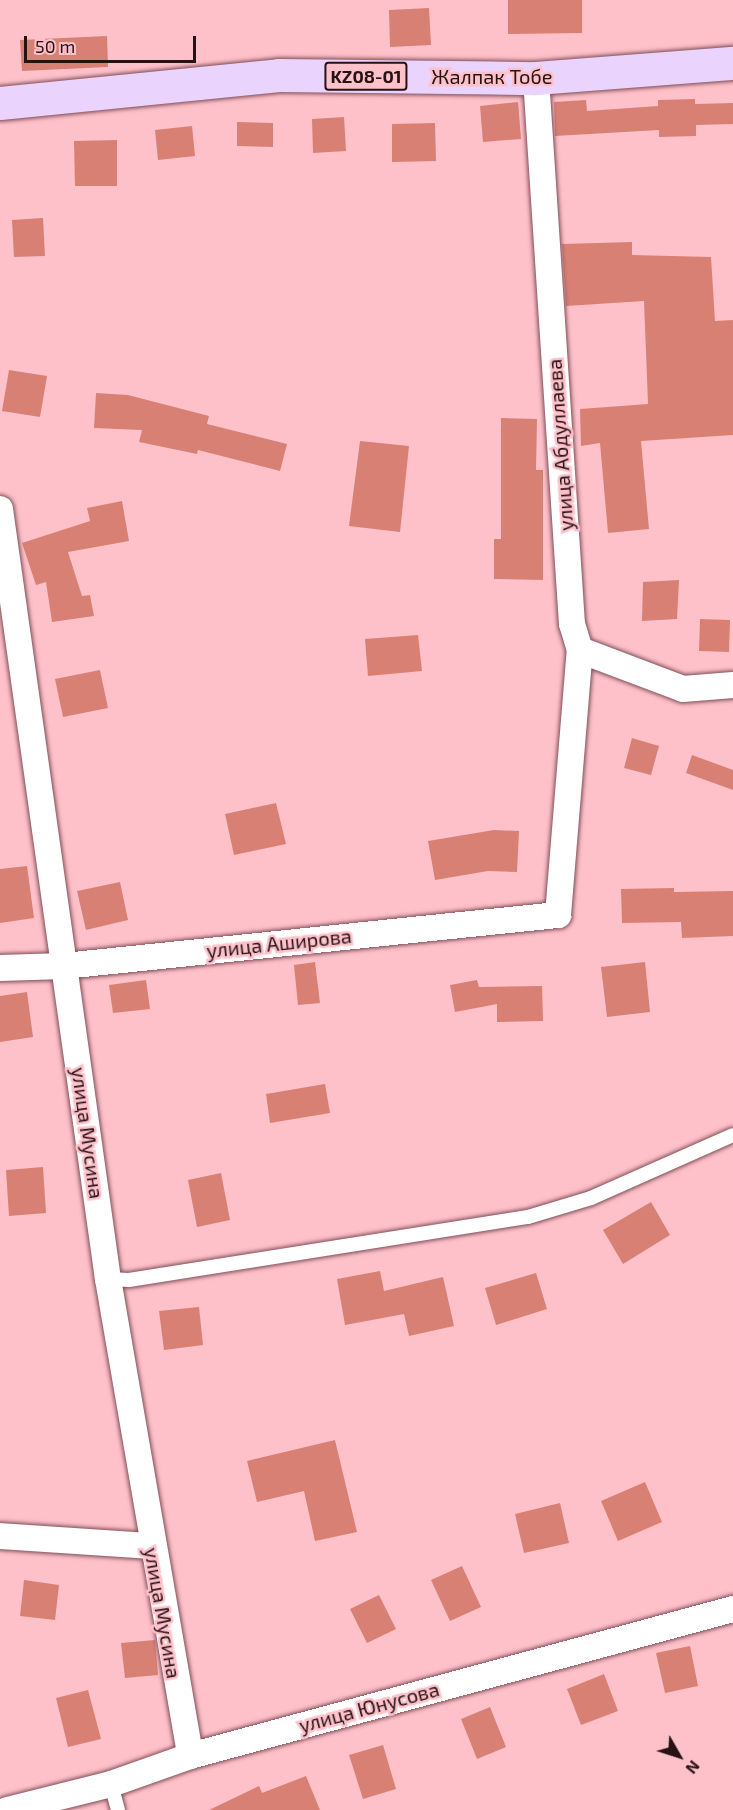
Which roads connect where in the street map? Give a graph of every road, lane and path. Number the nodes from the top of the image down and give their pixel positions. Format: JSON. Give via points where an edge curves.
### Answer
{"nodes":[{"id":1,"x":733,"y":63,"type":"edge"},
{"id":2,"x":536,"y":78,"type":"junction"},
{"id":3,"x":0,"y":103,"type":"edge"},
{"id":4,"x":0,"y":509,"type":"edge"},
{"id":5,"x":580,"y":650,"type":"junction"},
{"id":6,"x":733,"y":685,"type":"edge"},
{"id":7,"x":64,"y":966,"type":"junction"},
{"id":8,"x":0,"y":968,"type":"edge"},
{"id":9,"x":733,"y":1135,"type":"edge"},
{"id":10,"x":108,"y":1279,"type":"junction"},
{"id":11,"x":0,"y":1536,"type":"edge"},
{"id":12,"x":151,"y":1546,"type":"junction"},
{"id":13,"x":733,"y":1610,"type":"edge"},
{"id":14,"x":190,"y":1756,"type":"junction"},
{"id":15,"x":111,"y":1784,"type":"junction"},
{"id":16,"x":7,"y":1810,"type":"edge"},
{"id":17,"x":118,"y":1810,"type":"edge"}],
"edges":[{"from":1,"to":2,"type":"main road","name":"Жалпак Тобе","number":"KZ08-01"},
{"from":2,"to":3,"type":"main road","name":"Жалпак Тобе","number":"KZ08-01","via":[[279,75]]},
{"from":2,"to":5,"type":"street","name":"улица Абдуллаева","via":[[572,624]]},
{"from":4,"to":7,"type":"street","name":"улица Мусина"},
{"from":5,"to":6,"type":"street","via":[[683,689]]},
{"from":5,"to":7,"type":"street","name":"улица Аширова","via":[[558,915]]},
{"from":7,"to":8,"type":"street","name":"улица Аширова"},
{"from":7,"to":10,"type":"street","name":"улица Мусина"},
{"from":9,"to":10,"type":"lane","via":[[591,1198],[528,1217],[129,1280]]},
{"from":10,"to":12,"type":"street","name":"улица Мусина"},
{"from":11,"to":12,"type":"street"},
{"from":12,"to":14,"type":"street","name":"улица Мусина"},
{"from":13,"to":14,"type":"street","name":"улица Юнусова"},
{"from":14,"to":15,"type":"street","name":"улица Юнусова"},
{"from":15,"to":16,"type":"street","name":"улица Юнусова"},
{"from":15,"to":17,"type":"lane"}]}
